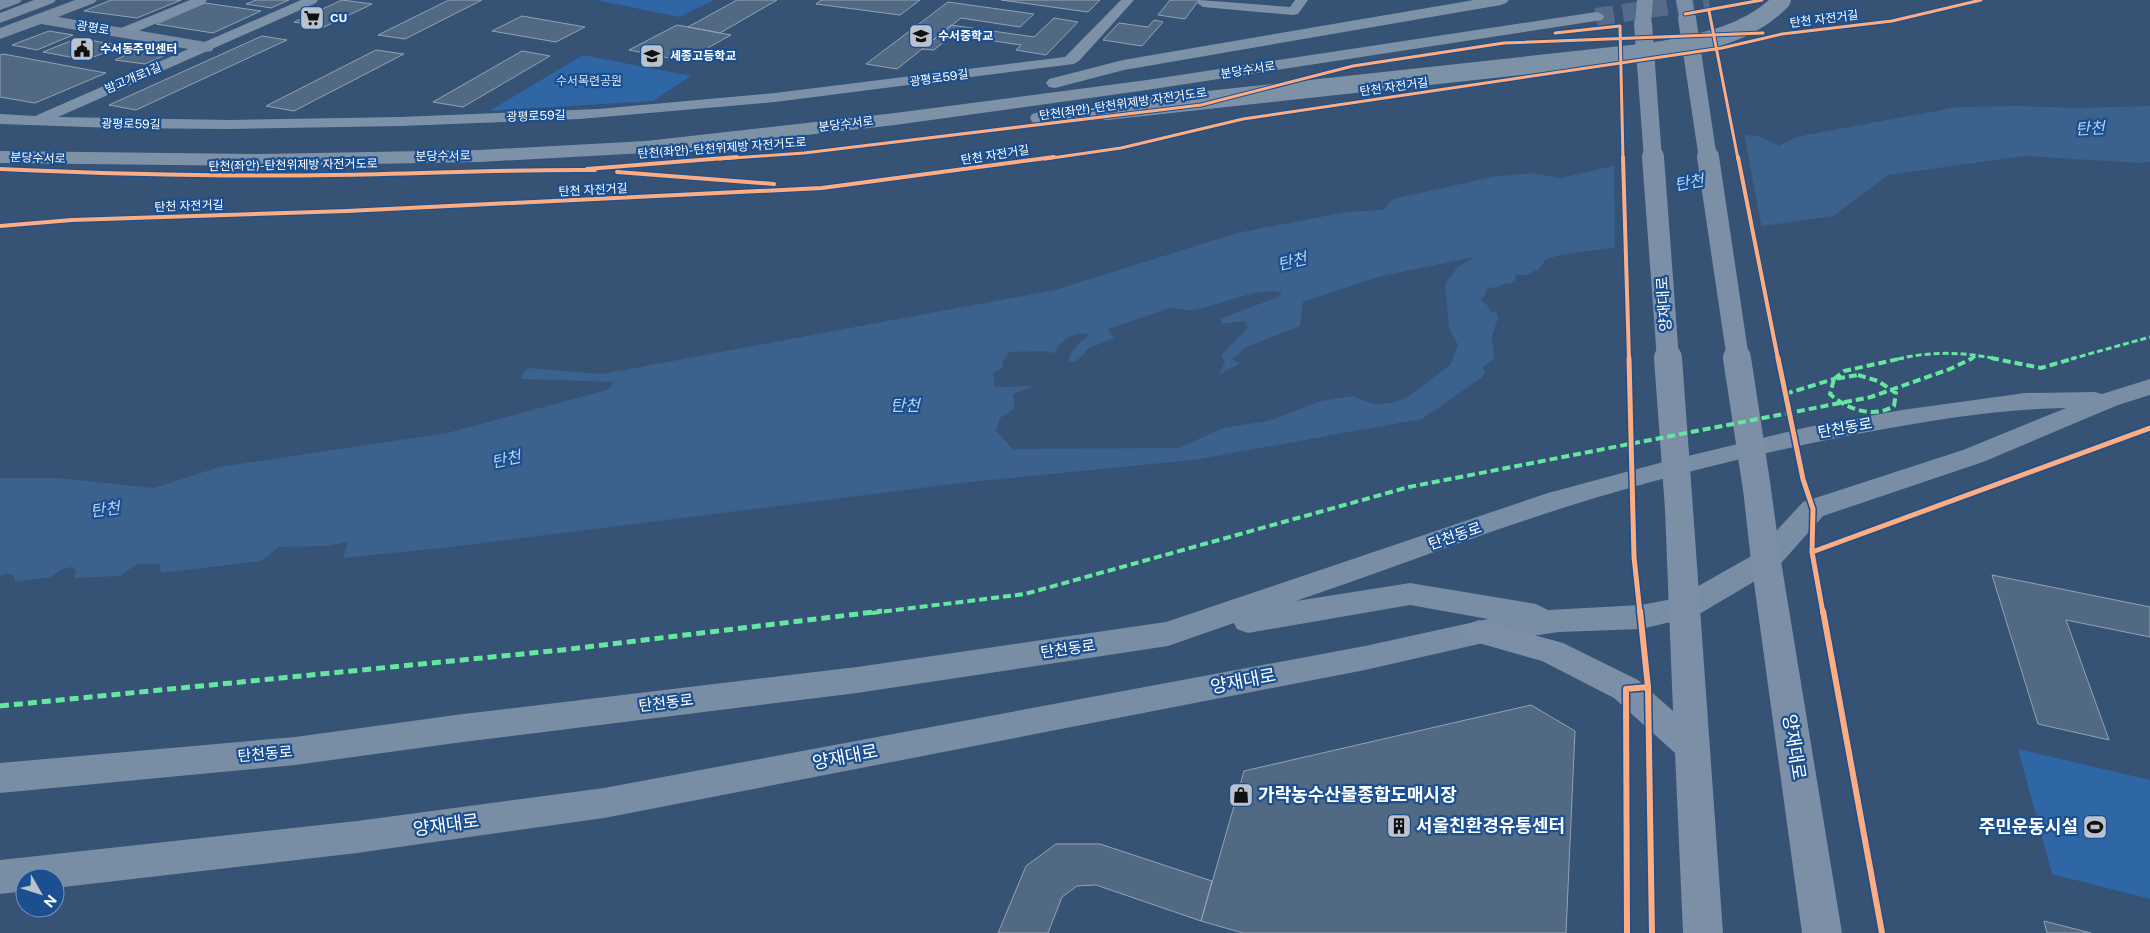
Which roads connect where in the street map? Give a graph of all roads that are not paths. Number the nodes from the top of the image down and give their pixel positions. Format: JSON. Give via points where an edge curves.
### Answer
{"nodes":[{"id":1,"x":14,"y":0,"type":"edge"},
{"id":2,"x":48,"y":0,"type":"edge"},
{"id":3,"x":89,"y":0,"type":"edge"},
{"id":4,"x":201,"y":0,"type":"edge"},
{"id":5,"x":312,"y":0,"type":"edge"},
{"id":6,"x":1128,"y":0,"type":"edge"},
{"id":7,"x":1205,"y":0,"type":"edge"},
{"id":8,"x":1302,"y":0,"type":"edge"},
{"id":9,"x":1501,"y":0,"type":"edge"},
{"id":10,"x":1645,"y":0,"type":"edge"},
{"id":11,"x":1782,"y":0,"type":"edge"},
{"id":12,"x":0,"y":5,"type":"edge"},
{"id":13,"x":1577,"y":7,"type":"tunnel mouth"},
{"id":14,"x":1685,"y":9,"type":"edge"},
{"id":15,"x":1596,"y":17,"type":"tunnel mouth"},
{"id":16,"x":0,"y":18,"type":"edge"},
{"id":17,"x":39,"y":19,"type":"junction"},
{"id":18,"x":121,"y":33,"type":"junction"},
{"id":19,"x":0,"y":34,"type":"edge"},
{"id":20,"x":206,"y":47,"type":"junction"},
{"id":21,"x":1039,"y":87,"type":"junction"},
{"id":22,"x":0,"y":119,"type":"edge"},
{"id":23,"x":36,"y":121,"type":"junction"},
{"id":24,"x":0,"y":142,"type":"edge"},
{"id":25,"x":646,"y":147,"type":"junction"},
{"id":26,"x":0,"y":157,"type":"edge"},
{"id":27,"x":2150,"y":387,"type":"edge"},
{"id":28,"x":2109,"y":400,"type":"junction"},
{"id":29,"x":1766,"y":561,"type":"junction"},
{"id":30,"x":1685,"y":608,"type":"junction"},
{"id":31,"x":1559,"y":620,"type":"junction"},
{"id":32,"x":1479,"y":632,"type":"junction"},
{"id":33,"x":1168,"y":634,"type":"junction"},
{"id":34,"x":1694,"y":749,"type":"junction"},
{"id":35,"x":0,"y":778,"type":"edge"},
{"id":36,"x":0,"y":877,"type":"edge"},
{"id":37,"x":1703,"y":933,"type":"edge"},
{"id":38,"x":1822,"y":933,"type":"edge"}],
"edges":[{"from":1,"to":12,"type":"street"},
{"from":2,"to":16,"type":"main road"},
{"from":3,"to":17,"type":"street"},
{"from":4,"to":18,"type":"street"},
{"from":5,"to":20,"type":"street","name":"밤고개로1길"},
{"from":6,"to":23,"type":"street","name":"광평로59길","via":[[1069,60],[887,85],[597,113],[333,124],[136,125]]},
{"from":7,"to":8,"type":"street","via":[[1203,3],[1293,11]]},
{"from":9,"to":21,"type":"highway","via":[[1123,65]]},
{"from":10,"to":30,"type":"main road","name":"양재대로","bridge":true,"via":[[1643,24]]},
{"from":11,"to":25,"type":"highway","bridge":true,"via":[[1768,16],[1732,32],[1644,52],[901,134]]},
{"from":13,"to":21,"type":"highway","name":"분당수서로"},
{"from":14,"to":29,"type":"main road","name":"양재대로","bridge":true},
{"from":15,"to":25,"type":"highway","name":"분당수서로","via":[[1147,85],[895,119]]},
{"from":17,"to":18,"type":"street","name":"광평로"},
{"from":17,"to":19,"type":"street"},
{"from":18,"to":20,"type":"street","name":"광평로"},
{"from":20,"to":23,"type":"street","name":"밤고개로1길"},
{"from":21,"to":24,"type":"highway","name":"분당수서로","via":[[784,119],[558,138],[354,146],[124,146]]},
{"from":22,"to":23,"type":"street","name":"광평로59길"},
{"from":25,"to":26,"type":"highway","name":"분당수서로","via":[[479,156],[270,160]]},
{"from":27,"to":28,"type":"street","name":"탄천동로"},
{"from":28,"to":29,"type":"street","name":"탄천동로","via":[[1973,456],[1813,508]]},
{"from":28,"to":33,"type":"street","name":"탄천동로","via":[[2025,401],[1902,418],[1789,439],[1558,500]]},
{"from":29,"to":30,"type":"street","name":"양재대로"},
{"from":29,"to":38,"type":"main road","name":"양재대로"},
{"from":30,"to":31,"type":"street","name":"양재대로","via":[[1641,617]]},
{"from":30,"to":34,"type":"main road","name":"양재대로"},
{"from":31,"to":32,"type":"street","name":"양재대로"},
{"from":31,"to":33,"type":"street","via":[[1410,594]]},
{"from":32,"to":34,"type":"main road","via":[[1552,652],[1626,689]]},
{"from":32,"to":36,"type":"street","name":"양재대로","via":[[1364,658],[604,803],[298,844]]},
{"from":33,"to":35,"type":"street","name":"탄천동로","via":[[857,680],[295,751]]},
{"from":34,"to":37,"type":"main road","name":"양재대로"}]}
